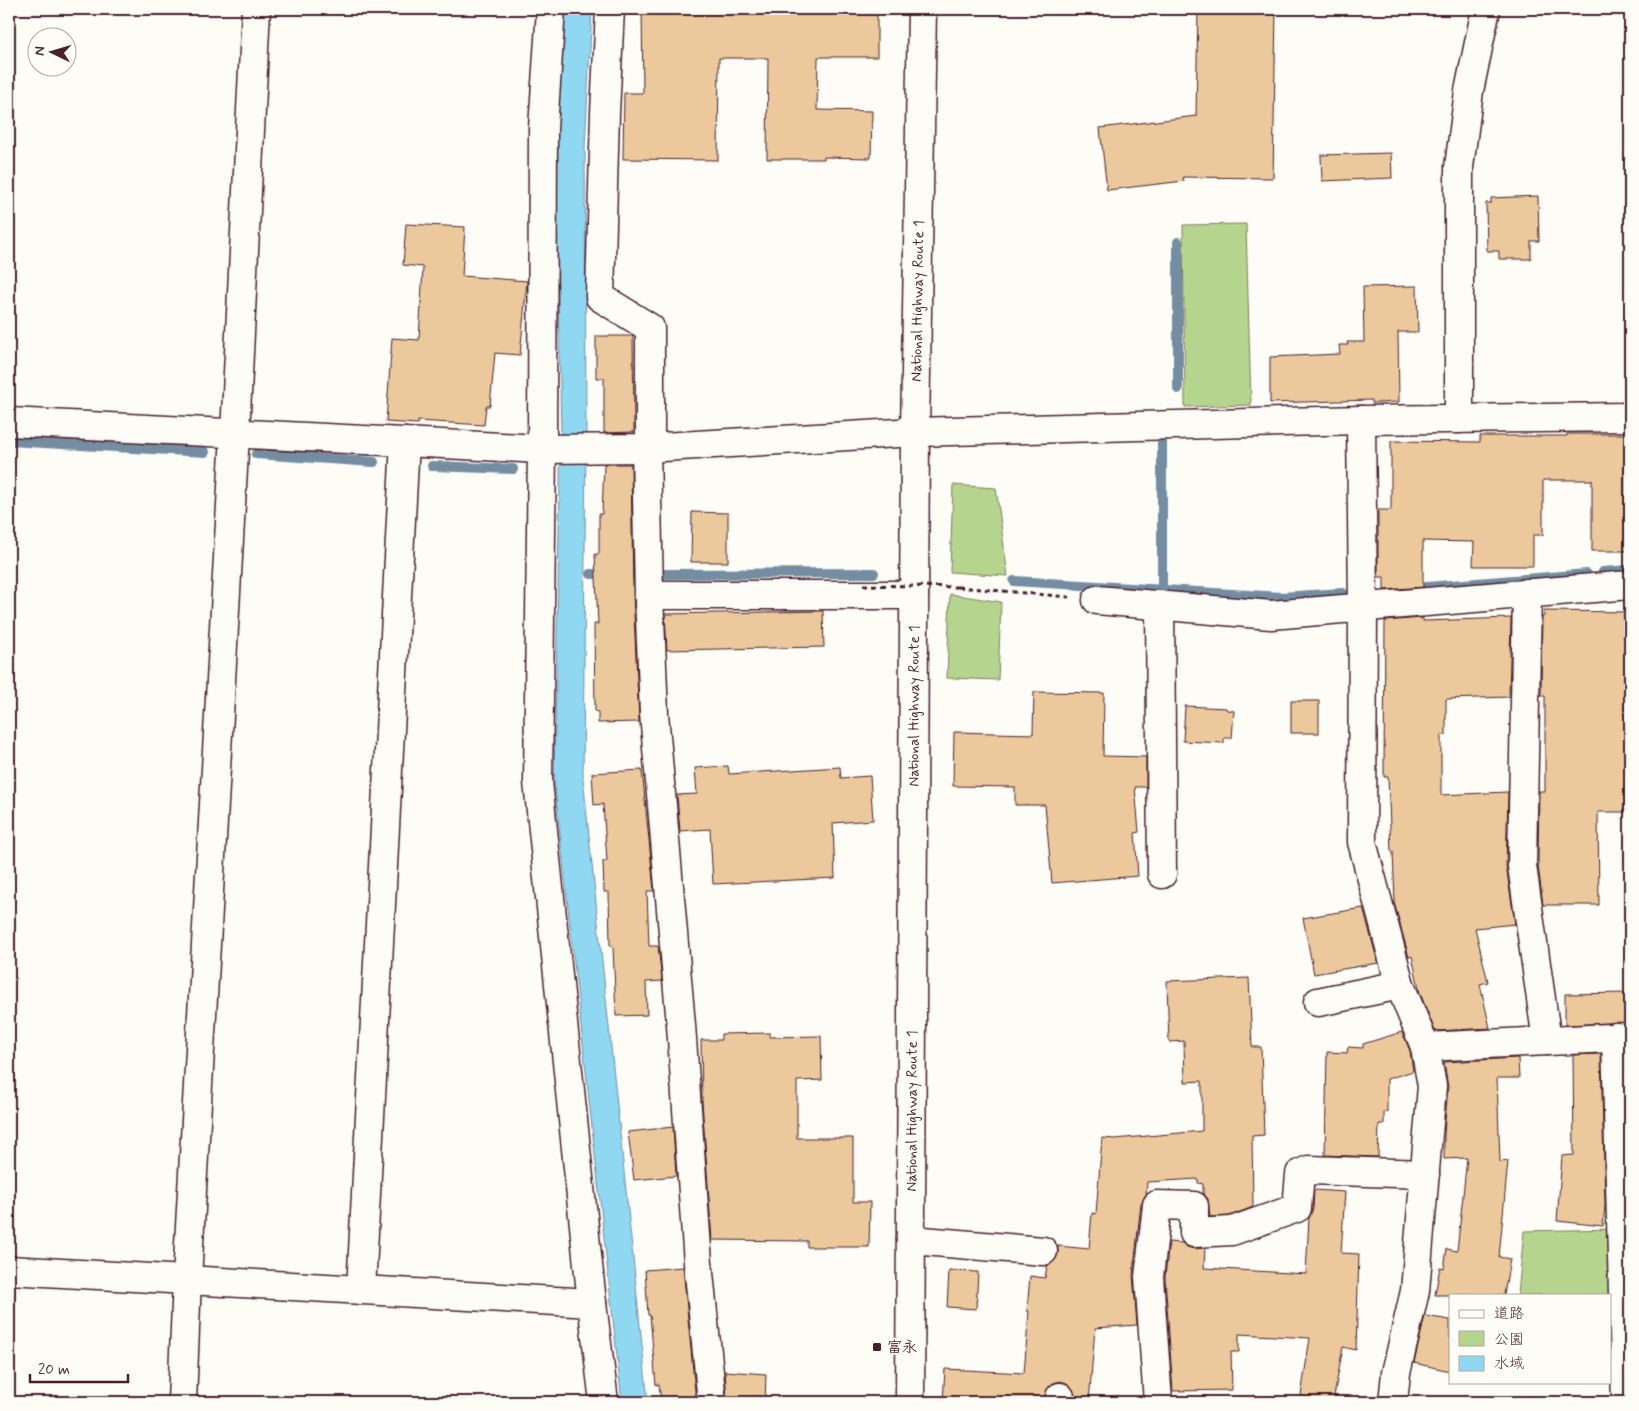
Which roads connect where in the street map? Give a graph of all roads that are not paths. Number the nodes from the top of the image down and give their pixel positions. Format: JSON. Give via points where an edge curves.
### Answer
{"nodes":[{"id":1,"x":256,"y":9,"type":"edge"},
{"id":2,"x":550,"y":9,"type":"edge"},
{"id":3,"x":610,"y":9,"type":"edge"},
{"id":4,"x":922,"y":9,"type":"edge"},
{"id":5,"x":1486,"y":9,"type":"edge"},
{"id":6,"x":1630,"y":417,"type":"edge"},
{"id":7,"x":1459,"y":419,"type":"junction"},
{"id":8,"x":1361,"y":420,"type":"junction"},
{"id":9,"x":9,"y":422,"type":"edge"},
{"id":10,"x":915,"y":432,"type":"junction"},
{"id":11,"x":235,"y":434,"type":"junction"},
{"id":12,"x":405,"y":442,"type":"junction"},
{"id":13,"x":648,"y":447,"type":"junction"},
{"id":14,"x":548,"y":449,"type":"junction"},
{"id":15,"x":1630,"y":585,"type":"edge"},
{"id":16,"x":1527,"y":594,"type":"junction"},
{"id":17,"x":649,"y":595,"type":"junction"},
{"id":18,"x":914,"y":595,"type":"junction"},
{"id":19,"x":1097,"y":600,"type":"road end"},
{"id":20,"x":1160,"y":605,"type":"junction"},
{"id":21,"x":1363,"y":607,"type":"junction"},
{"id":22,"x":1162,"y":874,"type":"dead end"},
{"id":23,"x":1400,"y":986,"type":"junction"},
{"id":24,"x":1318,"y":1002,"type":"dead end"},
{"id":25,"x":1623,"y":1037,"type":"edge"},
{"id":26,"x":1547,"y":1041,"type":"junction"},
{"id":27,"x":1425,"y":1047,"type":"junction"},
{"id":28,"x":1425,"y":1174,"type":"junction"},
{"id":29,"x":911,"y":1240,"type":"junction"},
{"id":30,"x":1043,"y":1251,"type":"dead end"},
{"id":31,"x":9,"y":1270,"type":"edge"},
{"id":32,"x":187,"y":1279,"type":"junction"},
{"id":33,"x":362,"y":1290,"type":"junction"},
{"id":34,"x":592,"y":1303,"type":"junction"},
{"id":35,"x":182,"y":1402,"type":"edge"},
{"id":36,"x":604,"y":1402,"type":"edge"},
{"id":37,"x":712,"y":1402,"type":"edge"},
{"id":38,"x":910,"y":1402,"type":"edge"},
{"id":39,"x":1158,"y":1402,"type":"edge"},
{"id":40,"x":1393,"y":1402,"type":"edge"},
{"id":41,"x":1626,"y":1402,"type":"edge"}],
"edges":[{"from":1,"to":11,"type":"main road"},
{"from":2,"to":14,"type":"main road","via":[[543,128]]},
{"from":3,"to":13,"type":"main road","via":[[600,297],[650,328]]},
{"from":4,"to":10,"type":"main road","name":"National Highway Route 1"},
{"from":5,"to":7,"type":"main road","via":[[1469,91],[1459,167]]},
{"from":6,"to":7,"type":"main road"},
{"from":7,"to":8,"type":"main road"},
{"from":8,"to":10,"type":"main road"},
{"from":8,"to":21,"type":"main road"},
{"from":9,"to":11,"type":"main road"},
{"from":10,"to":13,"type":"main road"},
{"from":10,"to":18,"type":"main road","name":"National Highway Route 1"},
{"from":11,"to":12,"type":"main road"},
{"from":11,"to":32,"type":"main road"},
{"from":12,"to":14,"type":"main road"},
{"from":12,"to":33,"type":"main road"},
{"from":13,"to":14,"type":"main road"},
{"from":13,"to":17,"type":"main road"},
{"from":14,"to":34,"type":"main road","via":[[538,782]]},
{"from":15,"to":16,"type":"main road"},
{"from":16,"to":21,"type":"main road"},
{"from":16,"to":26,"type":"main road","via":[[1522,866]]},
{"from":17,"to":18,"type":"main road"},
{"from":17,"to":37,"type":"main road","via":[[654,713]]},
{"from":18,"to":29,"type":"main road","name":"National Highway Route 1"},
{"from":19,"to":20,"type":"main road"},
{"from":20,"to":21,"type":"main road","via":[[1271,615]]},
{"from":20,"to":22,"type":"main road"},
{"from":21,"to":23,"type":"main road","via":[[1362,842]]},
{"from":23,"to":24,"type":"main road"},
{"from":23,"to":27,"type":"main road"},
{"from":25,"to":26,"type":"main road"},
{"from":25,"to":41,"type":"main road"},
{"from":26,"to":27,"type":"main road"},
{"from":27,"to":28,"type":"main road","via":[[1432,1086]]},
{"from":28,"to":39,"type":"main road","via":[[1309,1170],[1300,1174],[1297,1208],[1232,1231],[1194,1233],[1194,1206],[1157,1205],[1149,1277]]},
{"from":28,"to":40,"type":"main road","via":[[1415,1291],[1396,1372]]},
{"from":29,"to":30,"type":"main road"},
{"from":29,"to":38,"type":"main road","name":"National Highway Route 1"},
{"from":31,"to":32,"type":"main road"},
{"from":32,"to":33,"type":"main road"},
{"from":32,"to":35,"type":"main road"},
{"from":33,"to":34,"type":"main road"},
{"from":34,"to":36,"type":"main road"}]}
